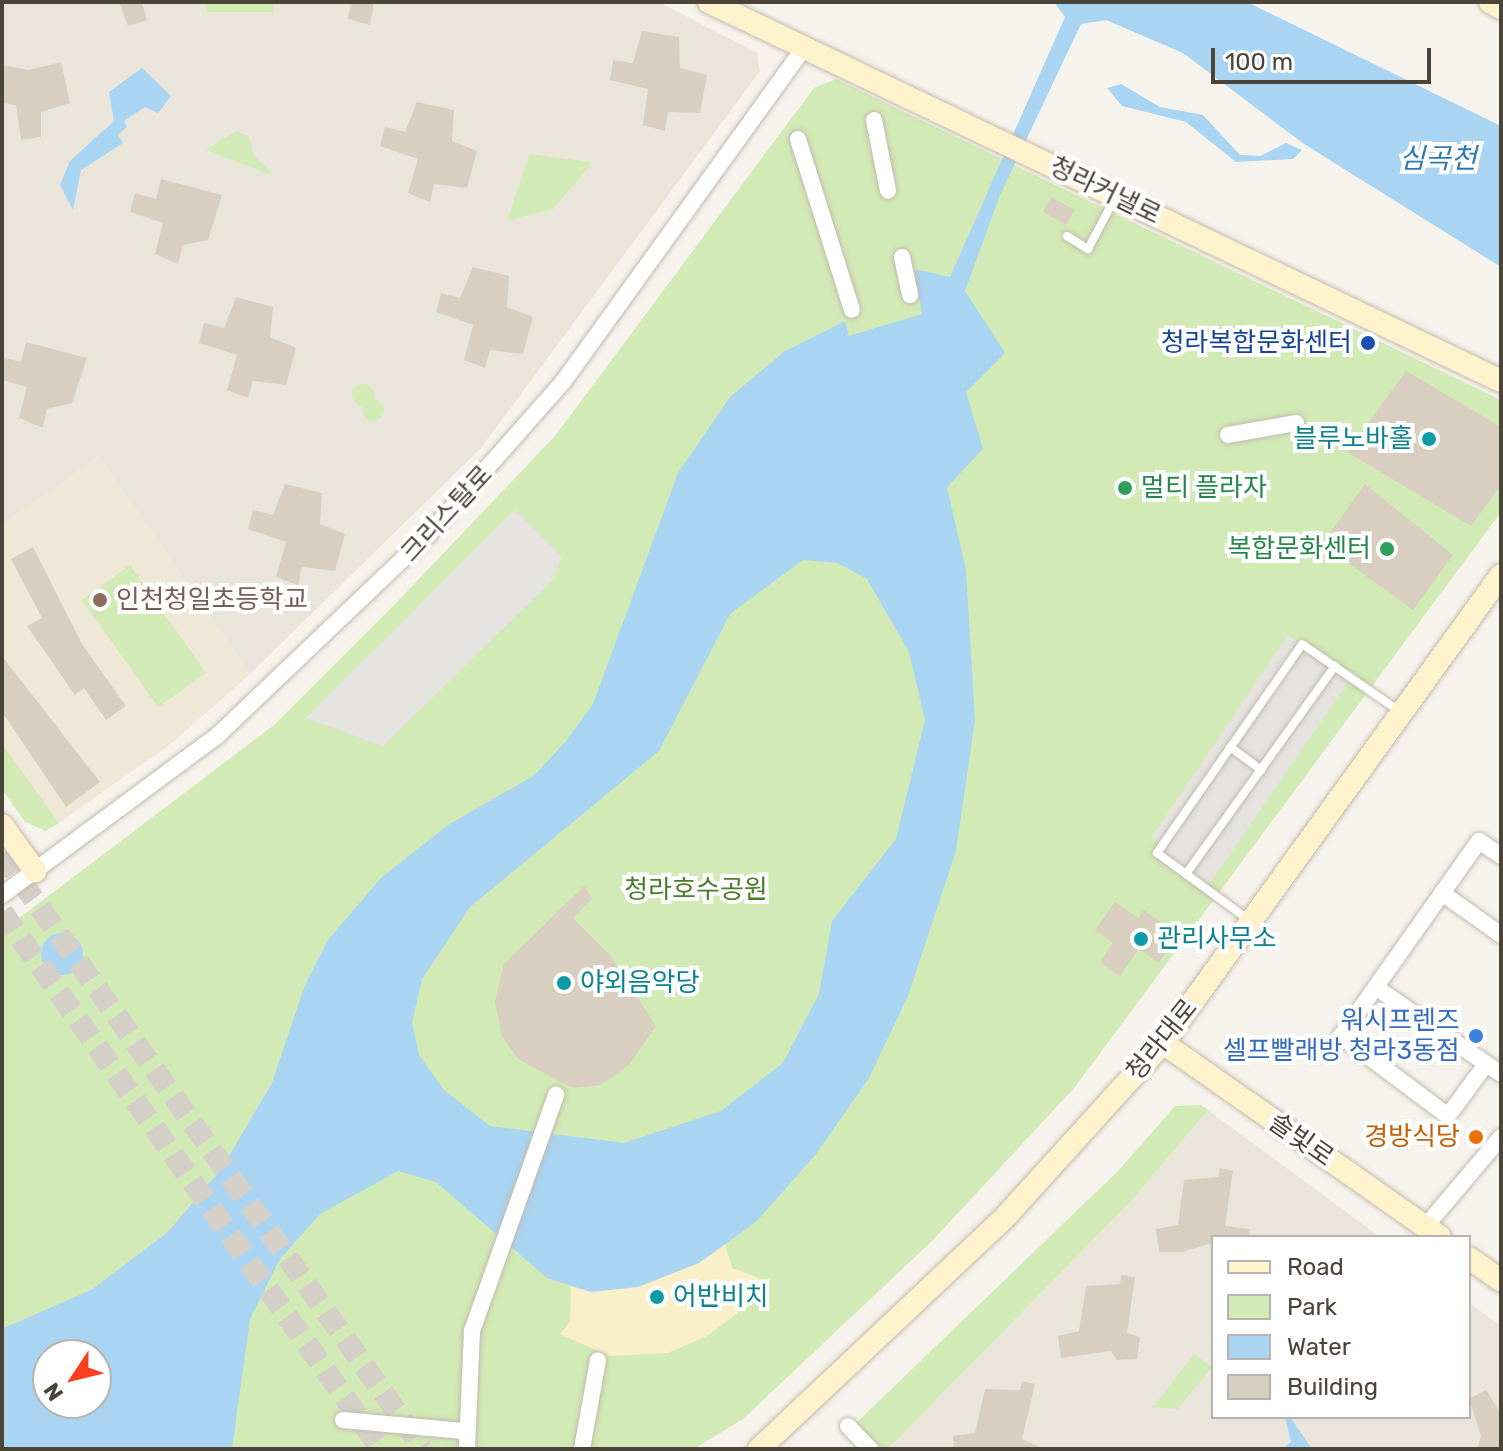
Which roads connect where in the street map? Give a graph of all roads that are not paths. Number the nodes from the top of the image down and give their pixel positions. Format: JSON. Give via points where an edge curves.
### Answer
{"nodes":[{"id":1,"x":709,"y":2,"type":"edge"},
{"id":2,"x":1490,"y":2,"type":"edge"},
{"id":3,"x":1501,"y":8,"type":"edge"},
{"id":4,"x":804,"y":48,"type":"junction"},
{"id":5,"x":874,"y":120,"type":"dead end"},
{"id":6,"x":798,"y":139,"type":"dead end"},
{"id":7,"x":888,"y":191,"type":"dead end"},
{"id":8,"x":1116,"y":197,"type":"junction"},
{"id":9,"x":1067,"y":236,"type":"dead end"},
{"id":10,"x":902,"y":257,"type":"dead end"},
{"id":11,"x":910,"y":295,"type":"dead end"},
{"id":12,"x":852,"y":310,"type":"dead end"},
{"id":13,"x":1501,"y":381,"type":"edge"},
{"id":14,"x":1296,"y":423,"type":"dead end"},
{"id":15,"x":1228,"y":435,"type":"dead end"},
{"id":16,"x":1501,"y":575,"type":"edge"},
{"id":17,"x":1335,"y":666,"type":"junction"},
{"id":18,"x":1403,"y":714,"type":"junction"},
{"id":19,"x":1230,"y":747,"type":"junction"},
{"id":20,"x":1262,"y":770,"type":"junction"},
{"id":21,"x":2,"y":825,"type":"edge"},
{"id":22,"x":1501,"y":856,"type":"edge"},
{"id":23,"x":35,"y":871,"type":"junction"},
{"id":24,"x":1186,"y":874,"type":"junction"},
{"id":25,"x":1442,"y":893,"type":"junction"},
{"id":26,"x":2,"y":895,"type":"edge"},
{"id":27,"x":1253,"y":922,"type":"junction"},
{"id":28,"x":1501,"y":935,"type":"edge"},
{"id":29,"x":1377,"y":988,"type":"junction"},
{"id":30,"x":1163,"y":1043,"type":"junction"},
{"id":31,"x":1486,"y":1064,"type":"junction"},
{"id":32,"x":1501,"y":1074,"type":"edge"},
{"id":33,"x":556,"y":1095,"type":"dead end"},
{"id":34,"x":1501,"y":1137,"type":"edge"},
{"id":35,"x":1432,"y":1232,"type":"edge"},
{"id":36,"x":1471,"y":1259,"type":"edge"},
{"id":37,"x":1501,"y":1280,"type":"edge"},
{"id":38,"x":598,"y":1360,"type":"dead end"},
{"id":39,"x":343,"y":1420,"type":"dead end"},
{"id":40,"x":848,"y":1426,"type":"dead end"},
{"id":41,"x":464,"y":1431,"type":"junction"},
{"id":42,"x":467,"y":1449,"type":"edge"},
{"id":43,"x":582,"y":1449,"type":"edge"},
{"id":44,"x":759,"y":1449,"type":"edge"},
{"id":45,"x":870,"y":1449,"type":"edge"}],
"edges":[{"from":1,"to":4,"type":"street","name":"청라커낼로"},
{"from":2,"to":3,"type":"street"},
{"from":4,"to":8,"type":"street","name":"청라커낼로"},
{"from":4,"to":23,"type":"street","name":"크리스탈로","via":[[563,382],[428,535],[239,718]]},
{"from":5,"to":7,"type":"street"},
{"from":6,"to":12,"type":"street"},
{"from":8,"to":9,"type":"lane","via":[[1088,249]]},
{"from":8,"to":13,"type":"street","name":"청라커낼로"},
{"from":10,"to":11,"type":"street"},
{"from":14,"to":15,"type":"street"},
{"from":16,"to":18,"type":"street","name":"청라대로"},
{"from":17,"to":18,"type":"lane"},
{"from":17,"to":19,"type":"lane","via":[[1302,644]]},
{"from":17,"to":20,"type":"lane"},
{"from":18,"to":27,"type":"street","name":"청라대로"},
{"from":19,"to":20,"type":"lane"},
{"from":19,"to":24,"type":"lane","via":[[1157,853]]},
{"from":20,"to":24,"type":"lane"},
{"from":21,"to":23,"type":"street"},
{"from":22,"to":25,"type":"street","via":[[1479,841]]},
{"from":23,"to":26,"type":"street","name":"크리스탈로"},
{"from":24,"to":27,"type":"lane"},
{"from":25,"to":28,"type":"street"},
{"from":25,"to":29,"type":"street"},
{"from":27,"to":30,"type":"street","name":"청라대로"},
{"from":29,"to":31,"type":"street"},
{"from":29,"to":31,"type":"street","via":[[1341,1036],[1448,1116]]},
{"from":30,"to":35,"type":"street","name":"솔빛로"},
{"from":30,"to":44,"type":"street","name":"청라대로","via":[[1007,1215]]},
{"from":31,"to":32,"type":"street"},
{"from":33,"to":41,"type":"street","via":[[472,1331]]},
{"from":34,"to":35,"type":"street"},
{"from":36,"to":37,"type":"street"},
{"from":38,"to":43,"type":"street"},
{"from":39,"to":41,"type":"street"},
{"from":40,"to":45,"type":"street"},
{"from":41,"to":42,"type":"street"}]}
